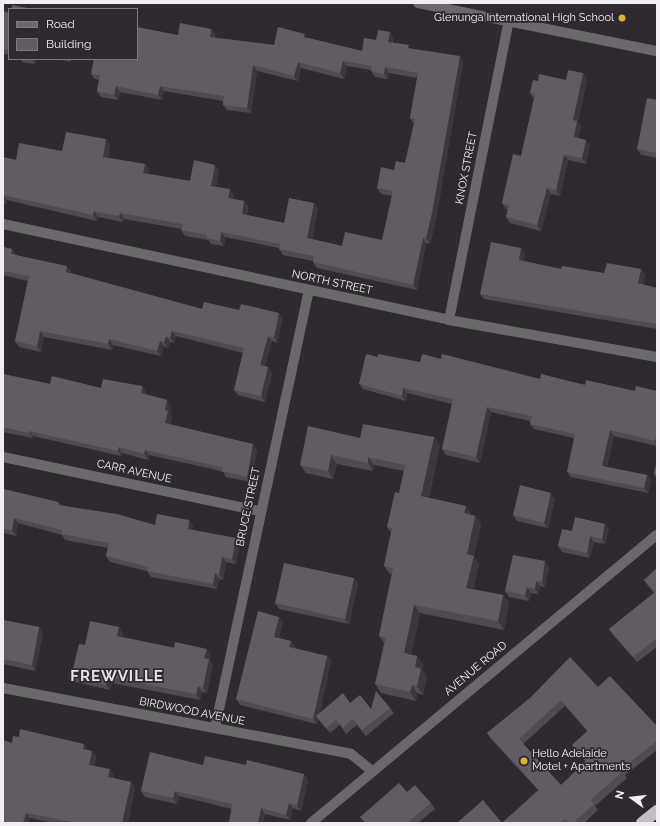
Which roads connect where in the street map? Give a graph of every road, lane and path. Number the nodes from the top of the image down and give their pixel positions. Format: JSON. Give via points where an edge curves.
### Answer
{"nodes":[{"id":1,"x":418,"y":3,"type":"edge"},
{"id":2,"x":509,"y":21,"type":"junction"},
{"id":3,"x":657,"y":52,"type":"edge"},
{"id":4,"x":3,"y":224,"type":"edge"},
{"id":5,"x":309,"y":291,"type":"junction"},
{"id":6,"x":448,"y":320,"type":"junction"},
{"id":7,"x":657,"y":357,"type":"edge"},
{"id":8,"x":3,"y":457,"type":"edge"},
{"id":9,"x":260,"y":511,"type":"junction"},
{"id":10,"x":657,"y":535,"type":"edge"},
{"id":11,"x":3,"y":688,"type":"edge"},
{"id":12,"x":215,"y":728,"type":"junction"},
{"id":13,"x":372,"y":771,"type":"junction"},
{"id":14,"x":657,"y":811,"type":"edge"},
{"id":15,"x":311,"y":823,"type":"edge"},
{"id":16,"x":642,"y":823,"type":"edge"}],
"edges":[{"from":1,"to":2,"type":"street"},
{"from":2,"to":3,"type":"street"},
{"from":2,"to":6,"type":"street","name":"KNOX STREET"},
{"from":4,"to":5,"type":"street","name":"NORTH STREET"},
{"from":5,"to":6,"type":"street","name":"NORTH STREET"},
{"from":5,"to":9,"type":"street","name":"BRUCE STREET"},
{"from":6,"to":7,"type":"street","name":"NORTH STREET"},
{"from":8,"to":9,"type":"street","name":"CARR AVENUE"},
{"from":9,"to":12,"type":"street","name":"BRUCE STREET"},
{"from":10,"to":13,"type":"street","name":"AVENUE ROAD"},
{"from":11,"to":12,"type":"street","name":"BIRDWOOD AVENUE"},
{"from":12,"to":13,"type":"street","name":"BIRDWOOD AVENUE","via":[[351,754]]},
{"from":13,"to":15,"type":"street","name":"AVENUE ROAD"},
{"from":14,"to":16,"type":"highway"}]}
